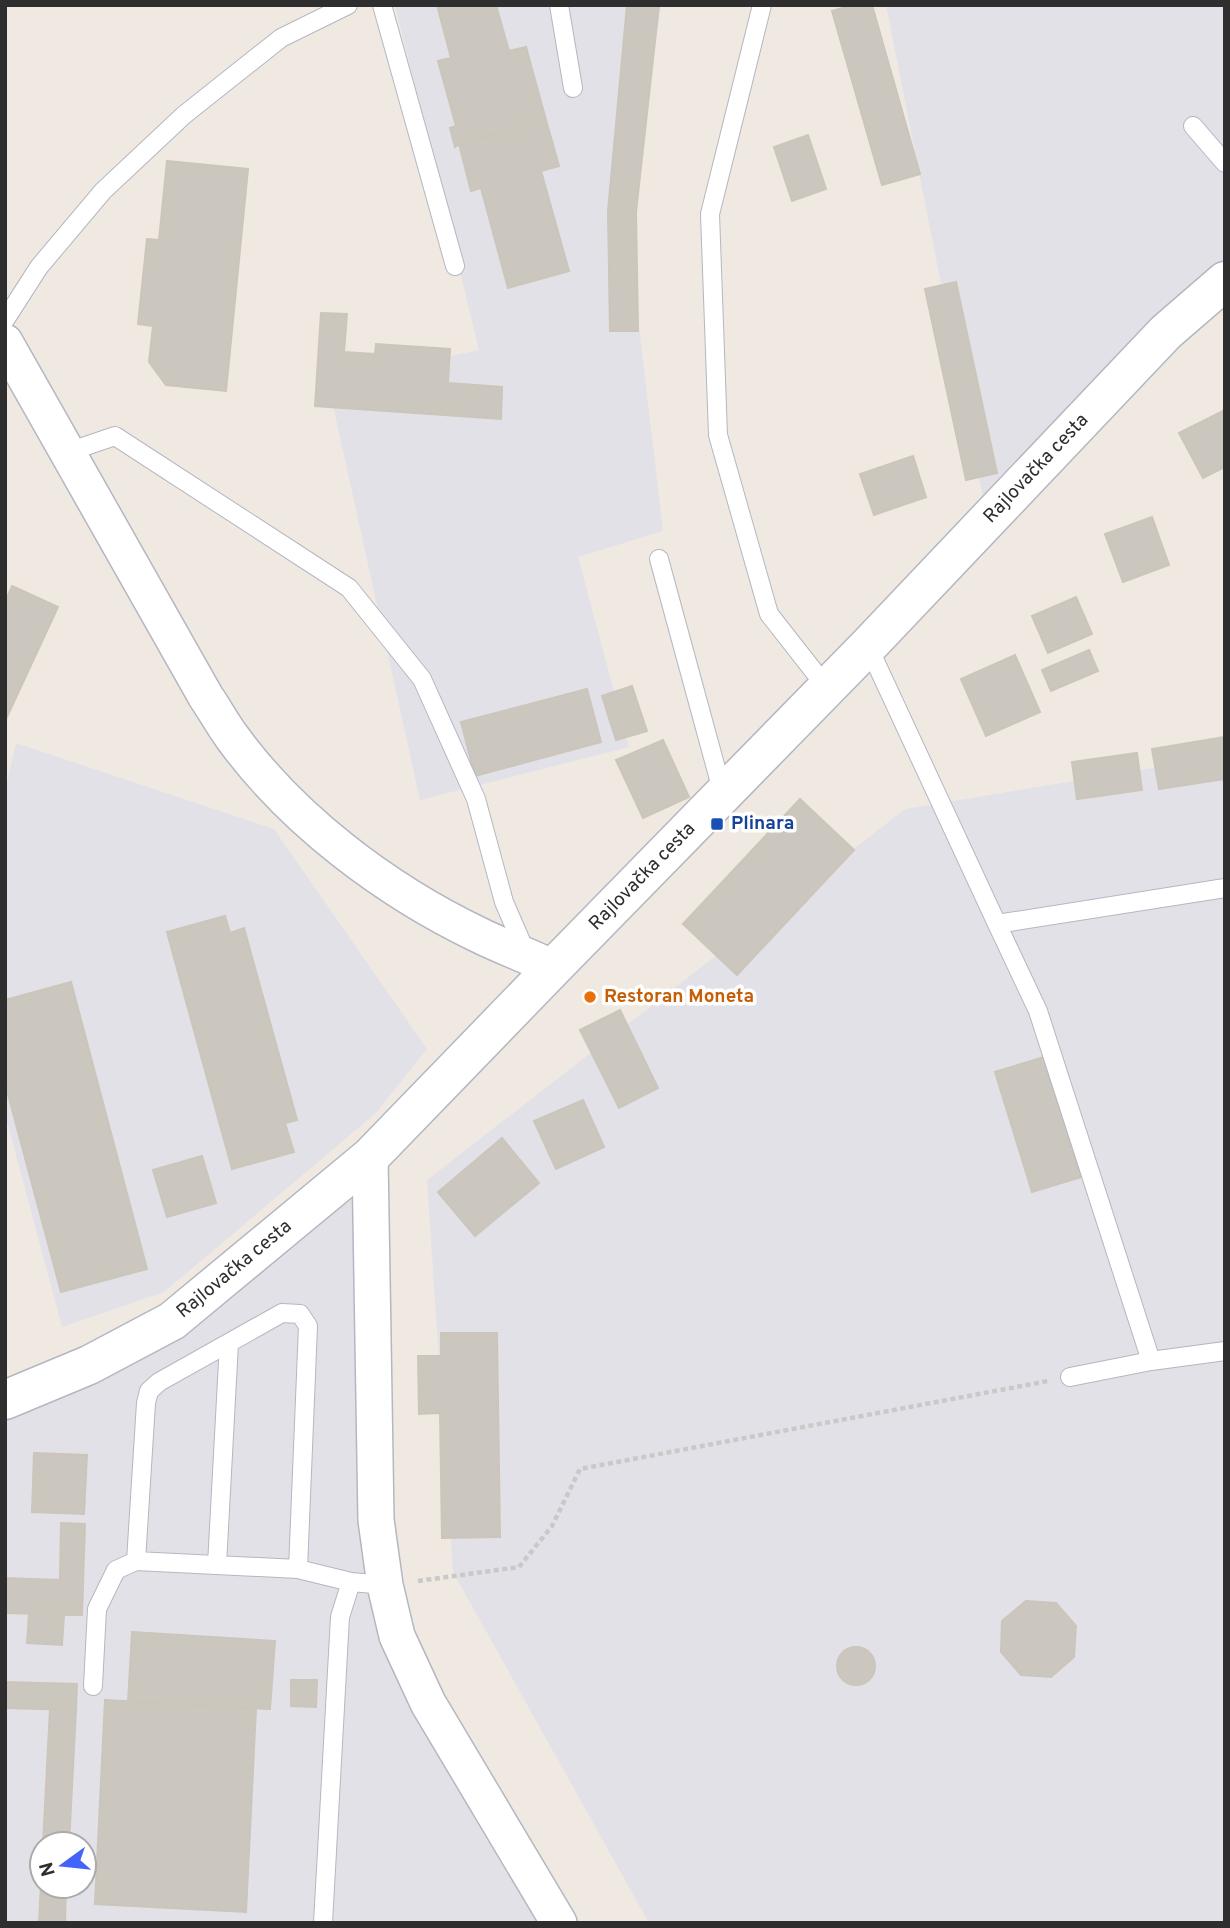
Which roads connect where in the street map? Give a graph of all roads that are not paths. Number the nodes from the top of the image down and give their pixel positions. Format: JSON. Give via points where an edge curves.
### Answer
{"nodes":[{"id":1,"x":348,"y":5,"type":"edge"},
{"id":2,"x":383,"y":5,"type":"edge"},
{"id":3,"x":559,"y":5,"type":"edge"},
{"id":4,"x":762,"y":5,"type":"edge"},
{"id":5,"x":573,"y":88,"type":"dead end"},
{"id":6,"x":1193,"y":126,"type":"dead end"},
{"id":7,"x":1225,"y":163,"type":"edge"},
{"id":8,"x":455,"y":265,"type":"dead end"},
{"id":9,"x":1225,"y":281,"type":"edge"},
{"id":10,"x":5,"y":320,"type":"edge"},
{"id":11,"x":5,"y":342,"type":"edge"},
{"id":12,"x":68,"y":452,"type":"junction"},
{"id":13,"x":659,"y":559,"type":"dead end"},
{"id":14,"x":868,"y":646,"type":"junction"},
{"id":15,"x":827,"y":688,"type":"junction"},
{"id":16,"x":723,"y":794,"type":"junction"},
{"id":17,"x":1225,"y":888,"type":"edge"},
{"id":18,"x":996,"y":924,"type":"junction"},
{"id":19,"x":540,"y":962,"type":"junction"},
{"id":20,"x":370,"y":1157,"type":"junction"},
{"id":21,"x":229,"y":1343,"type":"junction"},
{"id":22,"x":1225,"y":1351,"type":"edge"},
{"id":23,"x":1151,"y":1361,"type":"junction"},
{"id":24,"x":1070,"y":1377,"type":"road end"},
{"id":25,"x":5,"y":1400,"type":"edge"},
{"id":26,"x":136,"y":1561,"type":"junction"},
{"id":27,"x":217,"y":1565,"type":"junction"},
{"id":28,"x":298,"y":1569,"type":"junction"},
{"id":29,"x":368,"y":1584,"type":"junction"},
{"id":30,"x":93,"y":1686,"type":"dead end"},
{"id":31,"x":323,"y":1923,"type":"edge"},
{"id":32,"x":559,"y":1923,"type":"edge"}],
"edges":[{"from":1,"to":10,"type":"lane","via":[[281,38],[184,115],[103,191],[39,267]]},
{"from":2,"to":8,"type":"lane"},
{"from":3,"to":5,"type":"lane"},
{"from":4,"to":15,"type":"lane","via":[[710,214],[718,436],[769,614]]},
{"from":6,"to":7,"type":"lane"},
{"from":9,"to":14,"type":"street","name":"Rajlovačka cesta","via":[[1166,332]]},
{"from":11,"to":12,"type":"street"},
{"from":12,"to":19,"type":"street","via":[[206,697],[263,775],[318,830],[367,868],[480,936]]},
{"from":12,"to":19,"type":"lane","via":[[115,436],[349,588],[422,679],[476,799],[504,902]]},
{"from":13,"to":16,"type":"lane"},
{"from":14,"to":15,"type":"street","name":"Rajlovačka cesta"},
{"from":14,"to":18,"type":"lane"},
{"from":15,"to":16,"type":"street","name":"Rajlovačka cesta"},
{"from":16,"to":19,"type":"street","name":"Rajlovačka cesta"},
{"from":17,"to":18,"type":"lane"},
{"from":18,"to":23,"type":"lane","via":[[1038,1010]]},
{"from":19,"to":20,"type":"street","name":"Rajlovačka cesta"},
{"from":20,"to":25,"type":"street","name":"Rajlovačka cesta","via":[[172,1321],[89,1365]]},
{"from":20,"to":29,"type":"street","via":[[376,1520]]},
{"from":21,"to":26,"type":"lane","via":[[149,1391]]},
{"from":21,"to":27,"type":"lane"},
{"from":21,"to":28,"type":"lane","via":[[282,1313],[300,1314],[308,1326]]},
{"from":22,"to":23,"type":"lane"},
{"from":23,"to":24,"type":"lane"},
{"from":26,"to":27,"type":"lane"},
{"from":26,"to":30,"type":"lane","via":[[116,1570],[97,1609]]},
{"from":27,"to":28,"type":"lane"},
{"from":28,"to":29,"type":"lane"},
{"from":29,"to":31,"type":"lane","via":[[340,1617]]},
{"from":29,"to":32,"type":"street","via":[[428,1703]]}]}
